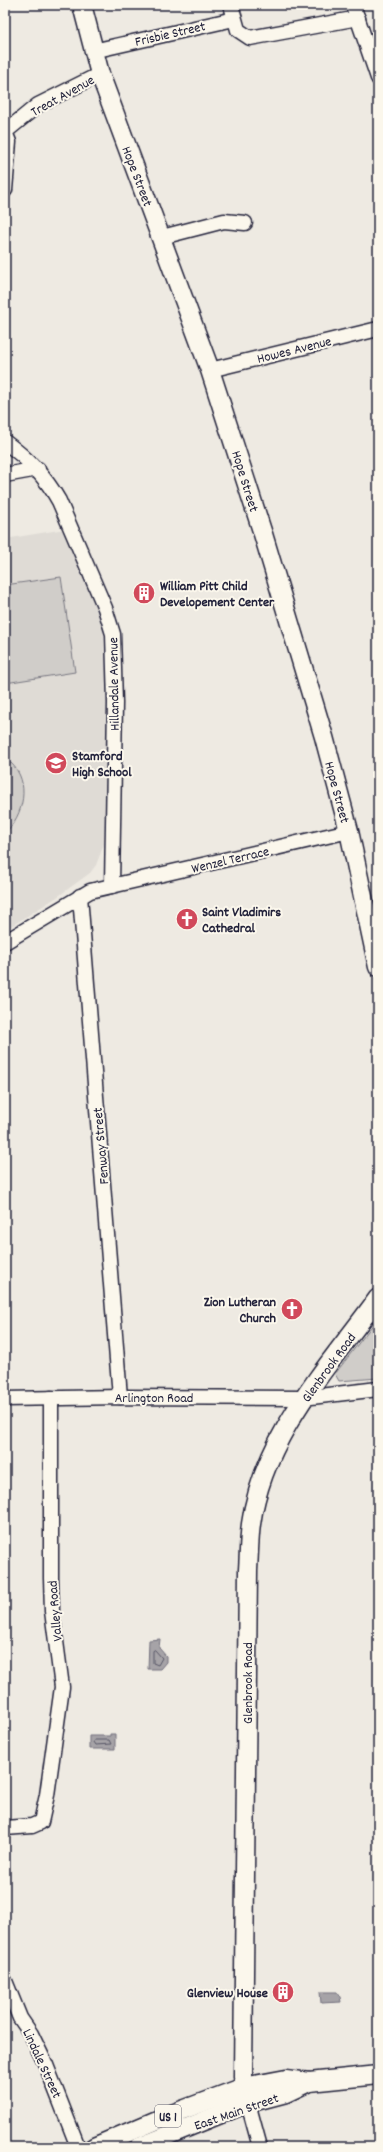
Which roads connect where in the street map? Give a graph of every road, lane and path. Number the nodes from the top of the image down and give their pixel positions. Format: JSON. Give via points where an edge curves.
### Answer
{"nodes":[{"id":1,"x":82,"y":5,"type":"edge"},
{"id":2,"x":231,"y":5,"type":"edge"},
{"id":3,"x":355,"y":11,"type":"edge"},
{"id":4,"x":234,"y":19,"type":"junction"},
{"id":5,"x":93,"y":51,"type":"junction"},
{"id":6,"x":100,"y":74,"type":"junction"},
{"id":7,"x":378,"y":78,"type":"edge"},
{"id":8,"x":5,"y":132,"type":"edge"},
{"id":9,"x":5,"y":190,"type":"edge"},
{"id":10,"x":245,"y":223,"type":"dead end"},
{"id":11,"x":162,"y":237,"type":"junction"},
{"id":12,"x":378,"y":329,"type":"edge"},
{"id":13,"x":210,"y":370,"type":"junction"},
{"id":14,"x":5,"y":442,"type":"edge"},
{"id":15,"x":38,"y":469,"type":"junction"},
{"id":16,"x":5,"y":475,"type":"edge"},
{"id":17,"x":348,"y":831,"type":"junction"},
{"id":18,"x":112,"y":886,"type":"junction"},
{"id":19,"x":80,"y":896,"type":"junction"},
{"id":20,"x":5,"y":942,"type":"edge"},
{"id":21,"x":378,"y":967,"type":"edge"},
{"id":22,"x":378,"y":1298,"type":"edge"},
{"id":23,"x":378,"y":1389,"type":"edge"},
{"id":24,"x":120,"y":1397,"type":"junction"},
{"id":25,"x":51,"y":1398,"type":"junction"},
{"id":26,"x":303,"y":1398,"type":"junction"},
{"id":27,"x":5,"y":1399,"type":"edge"},
{"id":28,"x":5,"y":1828,"type":"edge"},
{"id":29,"x":5,"y":1981,"type":"edge"},
{"id":30,"x":378,"y":2075,"type":"edge"},
{"id":31,"x":246,"y":2095,"type":"junction"},
{"id":32,"x":78,"y":2147,"type":"edge"},
{"id":33,"x":94,"y":2147,"type":"edge"},
{"id":34,"x":139,"y":2147,"type":"edge"},
{"id":35,"x":260,"y":2147,"type":"edge"}],
"edges":[{"from":1,"to":5,"type":"main road","name":"Hope Street"},
{"from":2,"to":4,"type":"street"},
{"from":3,"to":4,"type":"street","via":[[253,38],[240,33]]},
{"from":3,"to":7,"type":"street"},
{"from":4,"to":5,"type":"street","name":"Frisbie Street"},
{"from":5,"to":6,"type":"main road","name":"Hope Street"},
{"from":6,"to":8,"type":"street","name":"Treat Avenue","via":[[38,106]]},
{"from":6,"to":11,"type":"main road","name":"Hope Street"},
{"from":8,"to":9,"type":"street","via":[[9,142]]},
{"from":10,"to":11,"type":"street","via":[[224,221]]},
{"from":11,"to":13,"type":"main road","name":"Hope Street"},
{"from":12,"to":13,"type":"street","name":"Howes Avenue"},
{"from":13,"to":17,"type":"main road","name":"Hope Street","via":[[304,670]]},
{"from":14,"to":15,"type":"street","name":"Hillandale Avenue"},
{"from":15,"to":16,"type":"street"},
{"from":15,"to":18,"type":"street","name":"Hillandale Avenue","via":[[48,480],[59,500],[105,608],[113,634],[115,703]]},
{"from":17,"to":18,"type":"street","name":"Wenzel Terrace"},
{"from":17,"to":21,"type":"main road","name":"Hope Street"},
{"from":18,"to":19,"type":"street"},
{"from":19,"to":20,"type":"street"},
{"from":19,"to":24,"type":"street","name":"Fenway Street"},
{"from":22,"to":26,"type":"main road","name":"Glenbrook Road"},
{"from":23,"to":26,"type":"street","name":"Arlington Road"},
{"from":24,"to":25,"type":"street","name":"Arlington Road"},
{"from":24,"to":26,"type":"street","name":"Arlington Road"},
{"from":25,"to":27,"type":"street","name":"Arlington Road"},
{"from":25,"to":28,"type":"street","name":"Valley Road","via":[[49,1540],[52,1611],[62,1687],[41,1822],[32,1826]]},
{"from":26,"to":31,"type":"main road","name":"Glenbrook Road","via":[[270,1460],[251,1526],[248,1570]]},
{"from":29,"to":32,"type":"street","name":"Lindale Street","via":[[20,2018],[46,2065]]},
{"from":30,"to":31,"type":"main road","name":"East Main Street","number":"US 1","via":[[309,2082],[286,2093]]},
{"from":31,"to":33,"type":"main road","name":"East Main Street","number":"US 1","via":[[170,2115]]},
{"from":31,"to":34,"type":"main road","name":"East Main Street","number":"US 1"},
{"from":31,"to":35,"type":"street"}]}
